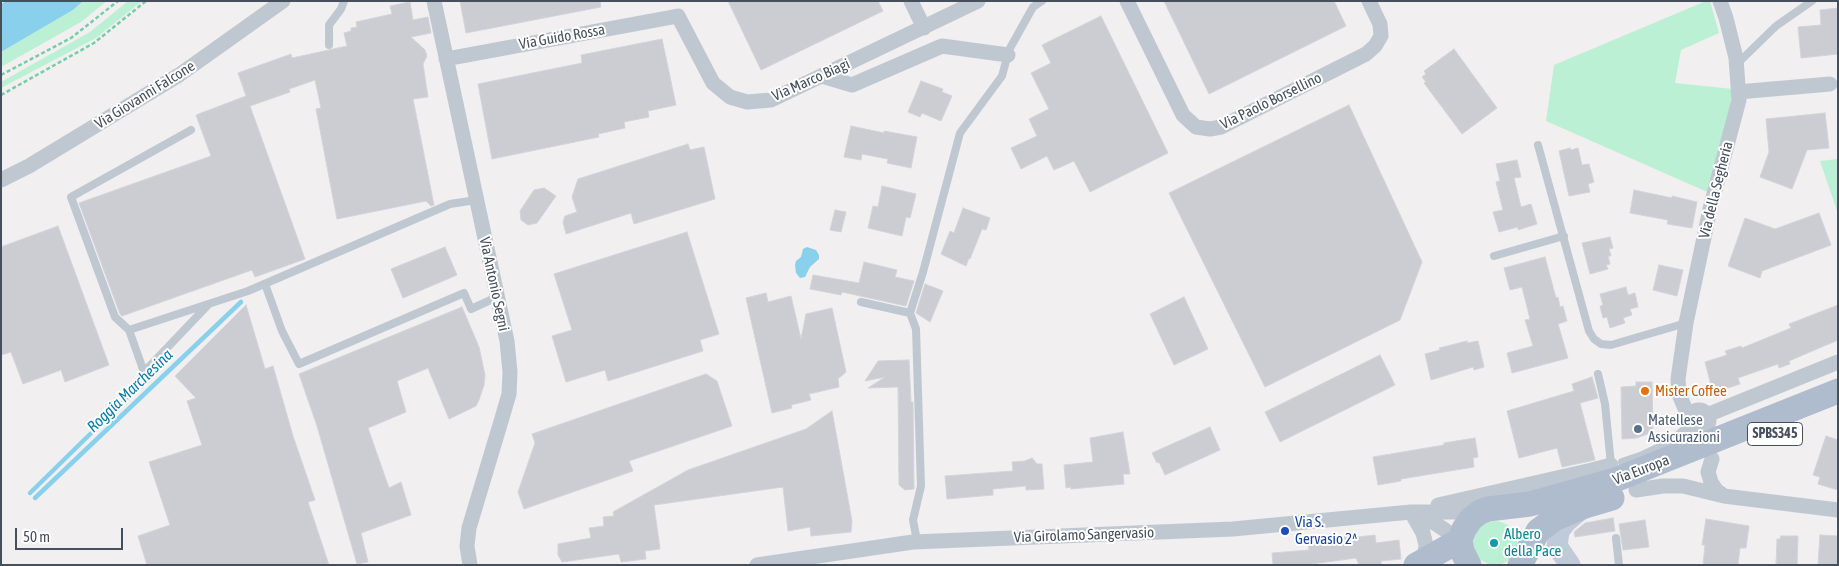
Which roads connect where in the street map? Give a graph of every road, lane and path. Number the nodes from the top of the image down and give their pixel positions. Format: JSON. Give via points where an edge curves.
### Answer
{"nodes":[{"id":1,"x":118,"y":1,"type":"edge"},
{"id":2,"x":146,"y":1,"type":"edge"},
{"id":3,"x":283,"y":1,"type":"edge"},
{"id":4,"x":344,"y":1,"type":"edge"},
{"id":5,"x":434,"y":1,"type":"edge"},
{"id":6,"x":911,"y":1,"type":"edge"},
{"id":7,"x":978,"y":1,"type":"edge"},
{"id":8,"x":1042,"y":1,"type":"edge"},
{"id":9,"x":1127,"y":1,"type":"edge"},
{"id":10,"x":1369,"y":1,"type":"edge"},
{"id":11,"x":1720,"y":1,"type":"edge"},
{"id":12,"x":1812,"y":1,"type":"edge"},
{"id":13,"x":678,"y":16,"type":"joint"},
{"id":14,"x":924,"y":28,"type":"junction"},
{"id":15,"x":329,"y":45,"type":"dead end"},
{"id":16,"x":1008,"y":55,"type":"junction"},
{"id":17,"x":446,"y":59,"type":"junction"},
{"id":18,"x":1736,"y":64,"type":"junction"},
{"id":19,"x":1,"y":75,"type":"edge"},
{"id":20,"x":822,"y":76,"type":"junction"},
{"id":21,"x":1830,"y":84,"type":"dead end"},
{"id":22,"x":1738,"y":92,"type":"junction"},
{"id":23,"x":1,"y":95,"type":"edge"},
{"id":24,"x":191,"y":130,"type":"dead end"},
{"id":25,"x":1538,"y":145,"type":"dead end"},
{"id":26,"x":1,"y":180,"type":"edge"},
{"id":27,"x":476,"y":200,"type":"junction"},
{"id":28,"x":1564,"y":236,"type":"junction"},
{"id":29,"x":1494,"y":256,"type":"dead end"},
{"id":30,"x":265,"y":284,"type":"junction"},
{"id":31,"x":497,"y":297,"type":"junction"},
{"id":32,"x":861,"y":302,"type":"dead end"},
{"id":33,"x":208,"y":305,"type":"junction"},
{"id":34,"x":910,"y":313,"type":"junction"},
{"id":35,"x":1686,"y":323,"type":"junction"},
{"id":36,"x":129,"y":330,"type":"junction"},
{"id":37,"x":1838,"y":362,"type":"edge"},
{"id":38,"x":1598,"y":374,"type":"dead end"},
{"id":39,"x":1838,"y":391,"type":"edge"},
{"id":40,"x":1838,"y":409,"type":"edge"},
{"id":41,"x":1699,"y":431,"type":"junction"},
{"id":42,"x":1661,"y":446,"type":"junction"},
{"id":43,"x":1616,"y":463,"type":"junction"},
{"id":44,"x":1636,"y":490,"type":"junction"},
{"id":45,"x":1724,"y":496,"type":"junction"},
{"id":46,"x":1490,"y":504,"type":"junction"},
{"id":47,"x":1585,"y":506,"type":"junction"},
{"id":48,"x":1838,"y":510,"type":"edge"},
{"id":49,"x":1419,"y":512,"type":"junction"},
{"id":50,"x":1616,"y":538,"type":"dead end"},
{"id":51,"x":1460,"y":540,"type":"junction"},
{"id":52,"x":917,"y":542,"type":"junction"},
{"id":53,"x":1528,"y":558,"type":"edge"},
{"id":54,"x":1420,"y":563,"type":"edge"},
{"id":55,"x":472,"y":565,"type":"edge"},
{"id":56,"x":484,"y":565,"type":"edge"},
{"id":57,"x":756,"y":565,"type":"edge"},
{"id":58,"x":1469,"y":565,"type":"edge"},
{"id":59,"x":1570,"y":565,"type":"edge"},
{"id":60,"x":1619,"y":565,"type":"edge"}],
"edges":[{"from":1,"to":19,"type":"path","via":[[71,38]]},
{"from":2,"to":23,"type":"path","via":[[94,43]]},
{"from":3,"to":26,"type":"street","name":"Via Giovanni Falcone","via":[[179,75]]},
{"from":4,"to":15,"type":"lane","via":[[328,26]]},
{"from":5,"to":17,"type":"street","name":"Via Antonio Segni"},
{"from":6,"to":14,"type":"street"},
{"from":7,"to":14,"type":"street","name":"Via Marco Biagi"},
{"from":8,"to":16,"type":"lane","via":[[1033,8]]},
{"from":9,"to":10,"type":"street","name":"Via Paolo Borsellino","via":[[1183,115],[1196,126],[1210,129],[1221,127],[1366,54],[1380,36],[1380,24]]},
{"from":11,"to":18,"type":"street","name":"Via della Segheria"},
{"from":12,"to":18,"type":"lane","via":[[1776,26]]},
{"from":13,"to":17,"type":"street","name":"Via Guido Rossa"},
{"from":13,"to":20,"type":"street","name":"Via Marco Biagi","via":[[713,82],[730,97],[747,102],[771,100]]},
{"from":14,"to":20,"type":"street","name":"Via Marco Biagi"},
{"from":16,"to":20,"type":"street","via":[[942,46],[852,85]]},
{"from":16,"to":34,"type":"lane","via":[[1002,76],[960,133]]},
{"from":17,"to":27,"type":"street","name":"Via Antonio Segni"},
{"from":18,"to":22,"type":"street","name":"Via della Segheria"},
{"from":21,"to":22,"type":"street"},
{"from":22,"to":35,"type":"street","name":"Via della Segheria","via":[[1739,100],[1710,209]]},
{"from":24,"to":36,"type":"lane","via":[[71,197],[115,317]]},
{"from":25,"to":28,"type":"lane"},
{"from":27,"to":30,"type":"lane","via":[[450,204]]},
{"from":27,"to":31,"type":"street","name":"Via Antonio Segni"},
{"from":28,"to":29,"type":"lane"},
{"from":28,"to":35,"type":"lane","via":[[1589,331],[1601,344],[1610,345]]},
{"from":30,"to":31,"type":"lane","via":[[282,331],[299,364],[464,293],[470,309]]},
{"from":30,"to":33,"type":"lane"},
{"from":31,"to":55,"type":"street","name":"Via Antonio Segni","via":[[507,341],[508,394],[469,528],[467,546]]},
{"from":32,"to":34,"type":"lane"},
{"from":33,"to":36,"type":"lane"},
{"from":33,"to":36,"type":"lane","via":[[144,372]]},
{"from":34,"to":52,"type":"lane","via":[[916,329],[921,476],[913,520]]},
{"from":35,"to":41,"type":"street","name":"Via della Segheria","via":[[1678,379]]},
{"from":37,"to":41,"type":"street","name":"Via Europa"},
{"from":38,"to":43,"type":"lane"},
{"from":39,"to":41,"type":"main road","name":"Via Europa","number":"SPBS345"},
{"from":40,"to":41,"type":"main road","name":"Via Europa","number":"SPBS345"},
{"from":41,"to":42,"type":"lane","via":[[1677,436]]},
{"from":41,"to":42,"type":"lane","via":[[1677,444]]},
{"from":41,"to":44,"type":"main road","name":"Via Europa","number":"SPBS345"},
{"from":41,"to":45,"type":"street","via":[[1711,482]]},
{"from":41,"to":46,"type":"main road","name":"Via Europa","number":"SPBS345","via":[[1615,480],[1530,504]]},
{"from":42,"to":43,"type":"lane"},
{"from":43,"to":46,"type":"street"},
{"from":44,"to":45,"type":"street","via":[[1683,486]]},
{"from":44,"to":47,"type":"main road","name":"Via Europa","number":"SPBS345"},
{"from":45,"to":48,"type":"street"},
{"from":46,"to":49,"type":"street","name":"Via Girolamo Sangervasio"},
{"from":46,"to":49,"type":"street","via":[[1453,503]]},
{"from":46,"to":51,"type":"main road","via":[[1470,519]]},
{"from":46,"to":53,"type":"main road","name":"Via Europa","number":"SPBS345","via":[[1517,517],[1528,538]]},
{"from":47,"to":53,"type":"main road","name":"Via Europa","number":"SPBS345","via":[[1554,519],[1538,531]]},
{"from":47,"to":59,"type":"street","via":[[1559,531],[1557,546]]},
{"from":49,"to":51,"type":"street"},
{"from":49,"to":52,"type":"street","name":"Via Girolamo Sangervasio","via":[[1233,529]]},
{"from":49,"to":54,"type":"street","via":[[1426,545]]},
{"from":50,"to":60,"type":"lane"},
{"from":51,"to":54,"type":"main road"},
{"from":51,"to":58,"type":"main road"},
{"from":52,"to":57,"type":"street","name":"Via Girolamo Sangervasio"},
{"from":55,"to":56,"type":"street"}]}
